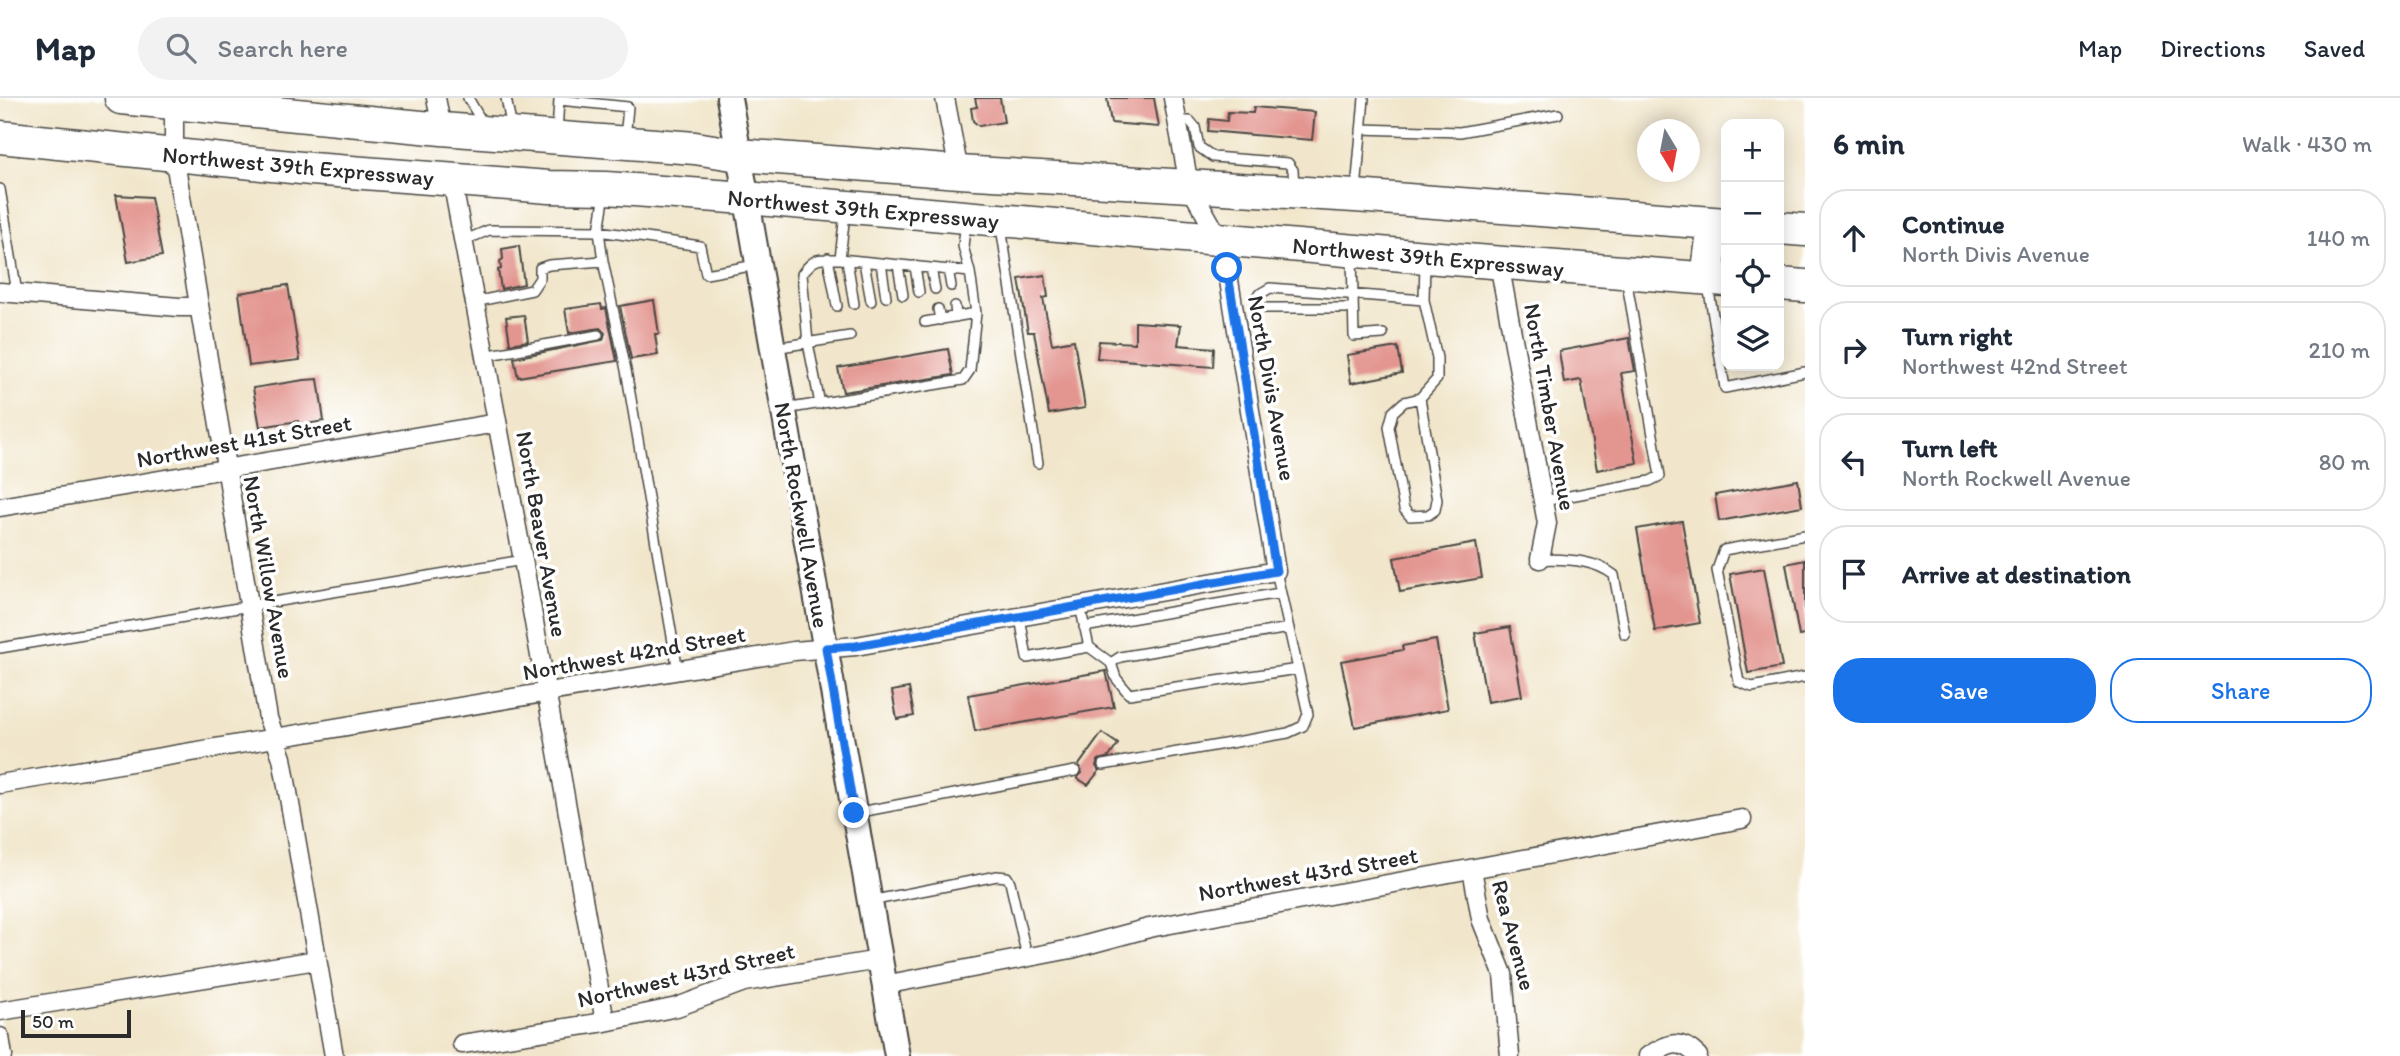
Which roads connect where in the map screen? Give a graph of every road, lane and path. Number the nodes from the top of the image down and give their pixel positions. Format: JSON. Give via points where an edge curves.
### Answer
{"nodes":[{"id":1,"x":121,"y":98,"type":"edge"},
{"id":2,"x":436,"y":98,"type":"edge"},
{"id":3,"x":468,"y":98,"type":"edge"},
{"id":4,"x":506,"y":98,"type":"edge"},
{"id":5,"x":729,"y":98,"type":"edge"},
{"id":6,"x":945,"y":98,"type":"edge"},
{"id":7,"x":1173,"y":98,"type":"edge"},
{"id":8,"x":1364,"y":98,"type":"edge"},
{"id":9,"x":174,"y":100,"type":"edge"},
{"id":10,"x":1558,"y":114,"type":"dead end"},
{"id":11,"x":1177,"y":121,"type":"junction"},
{"id":12,"x":442,"y":129,"type":"junction"},
{"id":13,"x":1361,"y":129,"type":"junction"},
{"id":14,"x":500,"y":133,"type":"junction"},
{"id":15,"x":0,"y":137,"type":"edge"},
{"id":16,"x":174,"y":155,"type":"junction"},
{"id":17,"x":739,"y":155,"type":"junction"},
{"id":18,"x":959,"y":172,"type":"junction"},
{"id":19,"x":452,"y":180,"type":"junction"},
{"id":20,"x":1189,"y":185,"type":"junction"},
{"id":21,"x":606,"y":188,"type":"junction"},
{"id":22,"x":0,"y":189,"type":"edge"},
{"id":23,"x":1293,"y":192,"type":"junction"},
{"id":24,"x":1355,"y":196,"type":"junction"},
{"id":25,"x":746,"y":198,"type":"junction"},
{"id":26,"x":845,"y":207,"type":"junction"},
{"id":27,"x":967,"y":218,"type":"junction"},
{"id":28,"x":1000,"y":220,"type":"junction"},
{"id":29,"x":1720,"y":224,"type":"edge"},
{"id":30,"x":1784,"y":228,"type":"edge"},
{"id":31,"x":1805,"y":230,"type":"edge"},
{"id":32,"x":598,"y":232,"type":"junction"},
{"id":33,"x":1220,"y":240,"type":"junction"},
{"id":34,"x":463,"y":241,"type":"junction"},
{"id":35,"x":1352,"y":251,"type":"junction"},
{"id":36,"x":1426,"y":257,"type":"junction"},
{"id":37,"x":828,"y":258,"type":"junction"},
{"id":38,"x":843,"y":260,"type":"junction"},
{"id":39,"x":603,"y":261,"type":"junction"},
{"id":40,"x":864,"y":262,"type":"junction"},
{"id":41,"x":881,"y":263,"type":"junction"},
{"id":42,"x":1499,"y":264,"type":"junction"},
{"id":43,"x":758,"y":265,"type":"junction"},
{"id":44,"x":898,"y":265,"type":"junction"},
{"id":45,"x":915,"y":266,"type":"junction"},
{"id":46,"x":931,"y":268,"type":"junction"},
{"id":47,"x":948,"y":270,"type":"junction"},
{"id":48,"x":970,"y":272,"type":"junction"},
{"id":49,"x":1625,"y":272,"type":"junction"},
{"id":50,"x":1716,"y":279,"type":"edge"},
{"id":51,"x":1784,"y":284,"type":"edge"},
{"id":52,"x":951,"y":286,"type":"dead end"},
{"id":53,"x":1805,"y":286,"type":"edge"},
{"id":54,"x":935,"y":289,"type":"dead end"},
{"id":55,"x":919,"y":292,"type":"dead end"},
{"id":56,"x":9,"y":293,"type":"edge"},
{"id":57,"x":903,"y":295,"type":"dead end"},
{"id":58,"x":1354,"y":296,"type":"junction"},
{"id":59,"x":886,"y":297,"type":"dead end"},
{"id":60,"x":1424,"y":300,"type":"junction"},
{"id":61,"x":871,"y":301,"type":"dead end"},
{"id":62,"x":474,"y":302,"type":"junction"},
{"id":63,"x":854,"y":304,"type":"dead end"},
{"id":64,"x":837,"y":306,"type":"dead end"},
{"id":65,"x":955,"y":306,"type":"dead end"},
{"id":66,"x":198,"y":307,"type":"junction"},
{"id":67,"x":1353,"y":308,"type":"junction"},
{"id":68,"x":938,"y":309,"type":"dead end"},
{"id":69,"x":976,"y":313,"type":"junction"},
{"id":70,"x":956,"y":317,"type":"junction"},
{"id":71,"x":940,"y":320,"type":"junction"},
{"id":72,"x":925,"y":322,"type":"dead end"},
{"id":73,"x":845,"y":334,"type":"dead end"},
{"id":74,"x":1383,"y":334,"type":"dead end"},
{"id":75,"x":598,"y":335,"type":"dead end"},
{"id":76,"x":808,"y":343,"type":"junction"},
{"id":77,"x":773,"y":349,"type":"junction"},
{"id":78,"x":484,"y":356,"type":"junction"},
{"id":79,"x":1805,"y":372,"type":"edge"},
{"id":80,"x":1420,"y":398,"type":"junction"},
{"id":81,"x":820,"y":404,"type":"junction"},
{"id":82,"x":783,"y":409,"type":"junction"},
{"id":83,"x":497,"y":423,"type":"junction"},
{"id":84,"x":1038,"y":463,"type":"dead end"},
{"id":85,"x":225,"y":469,"type":"junction"},
{"id":86,"x":1543,"y":501,"type":"junction"},
{"id":87,"x":0,"y":507,"type":"edge"},
{"id":88,"x":1805,"y":535,"type":"edge"},
{"id":89,"x":1539,"y":559,"type":"joint"},
{"id":90,"x":523,"y":560,"type":"junction"},
{"id":91,"x":1276,"y":571,"type":"junction"},
{"id":92,"x":1170,"y":590,"type":"junction"},
{"id":93,"x":1280,"y":593,"type":"junction"},
{"id":94,"x":250,"y":605,"type":"junction"},
{"id":95,"x":1080,"y":606,"type":"junction"},
{"id":96,"x":1174,"y":611,"type":"junction"},
{"id":97,"x":1020,"y":617,"type":"junction"},
{"id":98,"x":1084,"y":627,"type":"junction"},
{"id":99,"x":1289,"y":628,"type":"junction"},
{"id":100,"x":1625,"y":634,"type":"dead end"},
{"id":101,"x":1089,"y":647,"type":"junction"},
{"id":102,"x":0,"y":648,"type":"edge"},
{"id":103,"x":826,"y":648,"type":"junction"},
{"id":104,"x":1111,"y":663,"type":"junction"},
{"id":105,"x":1298,"y":668,"type":"junction"},
{"id":106,"x":678,"y":671,"type":"junction"},
{"id":107,"x":1805,"y":677,"type":"edge"},
{"id":108,"x":546,"y":693,"type":"junction"},
{"id":109,"x":275,"y":738,"type":"junction"},
{"id":110,"x":1103,"y":765,"type":"dead end"},
{"id":111,"x":1075,"y":771,"type":"dead end"},
{"id":112,"x":0,"y":784,"type":"edge"},
{"id":113,"x":854,"y":813,"type":"junction"},
{"id":114,"x":1742,"y":819,"type":"dead end"},
{"id":115,"x":1472,"y":869,"type":"junction"},
{"id":116,"x":869,"y":901,"type":"junction"},
{"id":117,"x":1027,"y":957,"type":"junction"},
{"id":118,"x":317,"y":960,"type":"junction"},
{"id":119,"x":879,"y":960,"type":"junction"},
{"id":120,"x":884,"y":985,"type":"junction"},
{"id":121,"x":0,"y":1011,"type":"edge"},
{"id":122,"x":605,"y":1022,"type":"junction"},
{"id":123,"x":0,"y":1037,"type":"edge"},
{"id":124,"x":462,"y":1044,"type":"dead end"},
{"id":125,"x":3,"y":1056,"type":"edge"},
{"id":126,"x":334,"y":1056,"type":"edge"},
{"id":127,"x":897,"y":1056,"type":"edge"},
{"id":128,"x":1510,"y":1056,"type":"edge"},
{"id":129,"x":1648,"y":1056,"type":"edge"},
{"id":130,"x":1698,"y":1056,"type":"edge"}],
"edges":[{"from":1,"to":9,"type":"highway","name":"Northwest 39th Expressway"},
{"from":2,"to":12,"type":"street"},
{"from":3,"to":14,"type":"lane"},
{"from":4,"to":14,"type":"lane"},
{"from":5,"to":17,"type":"main road","name":"North Rockwell Avenue"},
{"from":6,"to":18,"type":"street"},
{"from":7,"to":11,"type":"street","name":"North Divis Avenue"},
{"from":8,"to":13,"type":"lane"},
{"from":9,"to":12,"type":"highway","name":"Northwest 39th Expressway"},
{"from":9,"to":16,"type":"street","name":"North Willow Avenue"},
{"from":10,"to":13,"type":"lane","via":[[1460,132]]},
{"from":11,"to":20,"type":"street","name":"North Divis Avenue"},
{"from":11,"to":23,"type":"lane","via":[[1190,121],[1199,148],[1213,157],[1288,163],[1295,179]]},
{"from":12,"to":14,"type":"highway","name":"Northwest 39th Expressway"},
{"from":13,"to":24,"type":"lane"},
{"from":14,"to":17,"type":"highway","name":"Northwest 39th Expressway"},
{"from":15,"to":16,"type":"highway","name":"Northwest 39th Expressway"},
{"from":16,"to":19,"type":"highway","name":"Northwest 39th Expressway"},
{"from":16,"to":66,"type":"street","name":"North Willow Avenue"},
{"from":17,"to":18,"type":"highway","name":"Northwest 39th Expressway"},
{"from":17,"to":25,"type":"main road","name":"North Rockwell Avenue"},
{"from":18,"to":20,"type":"highway","name":"Northwest 39th Expressway"},
{"from":19,"to":21,"type":"highway","name":"Northwest 39th Expressway"},
{"from":19,"to":34,"type":"street","name":"North Beaver Avenue"},
{"from":20,"to":23,"type":"highway","name":"Northwest 39th Expressway"},
{"from":20,"to":33,"type":"street","name":"North Divis Avenue"},
{"from":21,"to":25,"type":"highway","name":"Northwest 39th Expressway"},
{"from":21,"to":32,"type":"lane"},
{"from":22,"to":56,"type":"lane"},
{"from":23,"to":24,"type":"highway","name":"Northwest 39th Expressway"},
{"from":24,"to":29,"type":"highway","name":"Northwest 39th Expressway"},
{"from":25,"to":26,"type":"highway","name":"Northwest 39th Expressway"},
{"from":25,"to":43,"type":"main road","name":"North Rockwell Avenue"},
{"from":26,"to":27,"type":"highway","name":"Northwest 39th Expressway"},
{"from":26,"to":38,"type":"lane"},
{"from":27,"to":28,"type":"highway","name":"Northwest 39th Expressway"},
{"from":27,"to":48,"type":"lane","via":[[963,246]]},
{"from":28,"to":33,"type":"highway","name":"Northwest 39th Expressway"},
{"from":28,"to":84,"type":"lane"},
{"from":29,"to":50,"type":"highway"},
{"from":30,"to":31,"type":"highway"},
{"from":32,"to":34,"type":"lane","via":[[489,230]]},
{"from":32,"to":39,"type":"lane"},
{"from":32,"to":43,"type":"lane","via":[[700,246],[706,274]]},
{"from":33,"to":35,"type":"highway","name":"Northwest 39th Expressway"},
{"from":33,"to":91,"type":"street","name":"North Divis Avenue"},
{"from":34,"to":62,"type":"street","name":"North Beaver Avenue"},
{"from":35,"to":36,"type":"highway","name":"Northwest 39th Expressway"},
{"from":35,"to":58,"type":"lane"},
{"from":36,"to":42,"type":"highway","name":"Northwest 39th Expressway"},
{"from":36,"to":60,"type":"lane"},
{"from":37,"to":38,"type":"lane"},
{"from":37,"to":64,"type":"lane"},
{"from":37,"to":76,"type":"lane","via":[[810,262],[802,274]]},
{"from":38,"to":40,"type":"lane"},
{"from":38,"to":63,"type":"lane"},
{"from":39,"to":62,"type":"lane","via":[[549,265],[540,268],[532,290]]},
{"from":39,"to":106,"type":"lane","via":[[631,394]]},
{"from":40,"to":41,"type":"lane"},
{"from":40,"to":61,"type":"lane"},
{"from":41,"to":44,"type":"lane"},
{"from":41,"to":59,"type":"lane"},
{"from":42,"to":49,"type":"highway","name":"Northwest 39th Expressway"},
{"from":42,"to":86,"type":"street","name":"North Timber Avenue"},
{"from":43,"to":77,"type":"main road","name":"North Rockwell Avenue"},
{"from":44,"to":45,"type":"lane"},
{"from":44,"to":57,"type":"lane"},
{"from":45,"to":46,"type":"lane"},
{"from":45,"to":55,"type":"lane"},
{"from":46,"to":47,"type":"lane"},
{"from":46,"to":54,"type":"lane"},
{"from":47,"to":48,"type":"lane"},
{"from":47,"to":52,"type":"lane"},
{"from":48,"to":69,"type":"lane"},
{"from":49,"to":50,"type":"highway","name":"Northwest 39th Expressway"},
{"from":49,"to":86,"type":"lane","via":[[1660,476]]},
{"from":50,"to":79,"type":"lane","via":[[1725,388]]},
{"from":51,"to":53,"type":"highway"},
{"from":56,"to":66,"type":"street"},
{"from":58,"to":60,"type":"lane"},
{"from":58,"to":67,"type":"lane"},
{"from":58,"to":67,"type":"lane","via":[[1270,288],[1258,295],[1261,308]]},
{"from":60,"to":80,"type":"lane","via":[[1437,379]]},
{"from":62,"to":78,"type":"street","name":"North Beaver Avenue"},
{"from":65,"to":70,"type":"lane"},
{"from":66,"to":85,"type":"street","name":"North Willow Avenue"},
{"from":67,"to":74,"type":"lane","via":[[1354,336]]},
{"from":68,"to":71,"type":"lane"},
{"from":69,"to":70,"type":"lane"},
{"from":69,"to":81,"type":"lane","via":[[970,370],[963,380]]},
{"from":70,"to":71,"type":"lane"},
{"from":71,"to":72,"type":"lane"},
{"from":73,"to":76,"type":"lane"},
{"from":75,"to":78,"type":"lane"},
{"from":76,"to":77,"type":"lane"},
{"from":76,"to":81,"type":"lane"},
{"from":77,"to":82,"type":"main road","name":"North Rockwell Avenue"},
{"from":78,"to":83,"type":"street","name":"North Beaver Avenue"},
{"from":80,"to":80,"type":"lane","via":[[1437,500],[1428,515],[1410,516],[1404,509],[1389,427],[1393,412],[1404,402]]},
{"from":81,"to":82,"type":"lane"},
{"from":82,"to":103,"type":"main road","name":"North Rockwell Avenue"},
{"from":83,"to":85,"type":"street","name":"Northwest 41st Street"},
{"from":83,"to":90,"type":"street","name":"North Beaver Avenue"},
{"from":85,"to":87,"type":"street","name":"Northwest 41st Street"},
{"from":85,"to":94,"type":"street","name":"North Willow Avenue"},
{"from":86,"to":89,"type":"street","name":"North Timber Avenue","via":[[1547,523]]},
{"from":88,"to":107,"type":"lane","via":[[1724,550],[1717,570],[1739,682],[1752,687]]},
{"from":89,"to":100,"type":"lane","via":[[1591,563],[1614,575]]},
{"from":90,"to":94,"type":"lane"},
{"from":90,"to":108,"type":"street","name":"North Beaver Avenue"},
{"from":91,"to":92,"type":"street","name":"Northwest 42nd Street"},
{"from":91,"to":93,"type":"lane"},
{"from":92,"to":95,"type":"street","name":"Northwest 42nd Street"},
{"from":92,"to":96,"type":"lane"},
{"from":93,"to":96,"type":"lane"},
{"from":93,"to":99,"type":"lane"},
{"from":94,"to":102,"type":"lane"},
{"from":94,"to":109,"type":"street","name":"North Willow Avenue"},
{"from":95,"to":97,"type":"street","name":"Northwest 42nd Street"},
{"from":95,"to":98,"type":"lane"},
{"from":96,"to":98,"type":"lane"},
{"from":97,"to":101,"type":"lane","via":[[1027,658]]},
{"from":97,"to":103,"type":"street","name":"Northwest 42nd Street"},
{"from":98,"to":101,"type":"lane"},
{"from":99,"to":104,"type":"lane","via":[[1119,657]]},
{"from":99,"to":105,"type":"lane"},
{"from":101,"to":104,"type":"lane"},
{"from":103,"to":106,"type":"street","name":"Northwest 42nd Street"},
{"from":103,"to":113,"type":"main road","name":"North Rockwell Avenue"},
{"from":104,"to":105,"type":"lane","via":[[1129,694]]},
{"from":105,"to":110,"type":"lane","via":[[1308,714],[1303,726],[1288,733]]},
{"from":106,"to":108,"type":"street","name":"Northwest 42nd Street"},
{"from":108,"to":109,"type":"street","name":"Northwest 42nd Street"},
{"from":108,"to":122,"type":"street","name":"North Beaver Avenue"},
{"from":109,"to":112,"type":"street","name":"Northwest 42nd Street"},
{"from":109,"to":118,"type":"street","name":"North Willow Avenue"},
{"from":111,"to":113,"type":"lane"},
{"from":113,"to":116,"type":"main road","name":"North Rockwell Avenue"},
{"from":114,"to":115,"type":"street","name":"Northwest 43rd Street"},
{"from":115,"to":117,"type":"street","name":"Northwest 43rd Street","via":[[1149,928]]},
{"from":115,"to":128,"type":"street","name":"Rea Avenue","via":[[1481,919],[1503,974]]},
{"from":116,"to":117,"type":"lane","via":[[1007,877]]},
{"from":116,"to":119,"type":"main road","name":"North Rockwell Avenue"},
{"from":117,"to":120,"type":"street","name":"Northwest 43rd Street"},
{"from":118,"to":121,"type":"street"},
{"from":118,"to":126,"type":"street","name":"North Willow Avenue"},
{"from":119,"to":120,"type":"main road","name":"North Rockwell Avenue"},
{"from":119,"to":122,"type":"street","name":"Northwest 43rd Street","via":[[744,982],[677,1007]]},
{"from":120,"to":127,"type":"main road","name":"North Rockwell Avenue"},
{"from":122,"to":124,"type":"street","name":"Northwest 43rd Street"},
{"from":123,"to":125,"type":"street"},
{"from":129,"to":130,"type":"street","via":[[1676,1043],[1688,1046]]}]}
